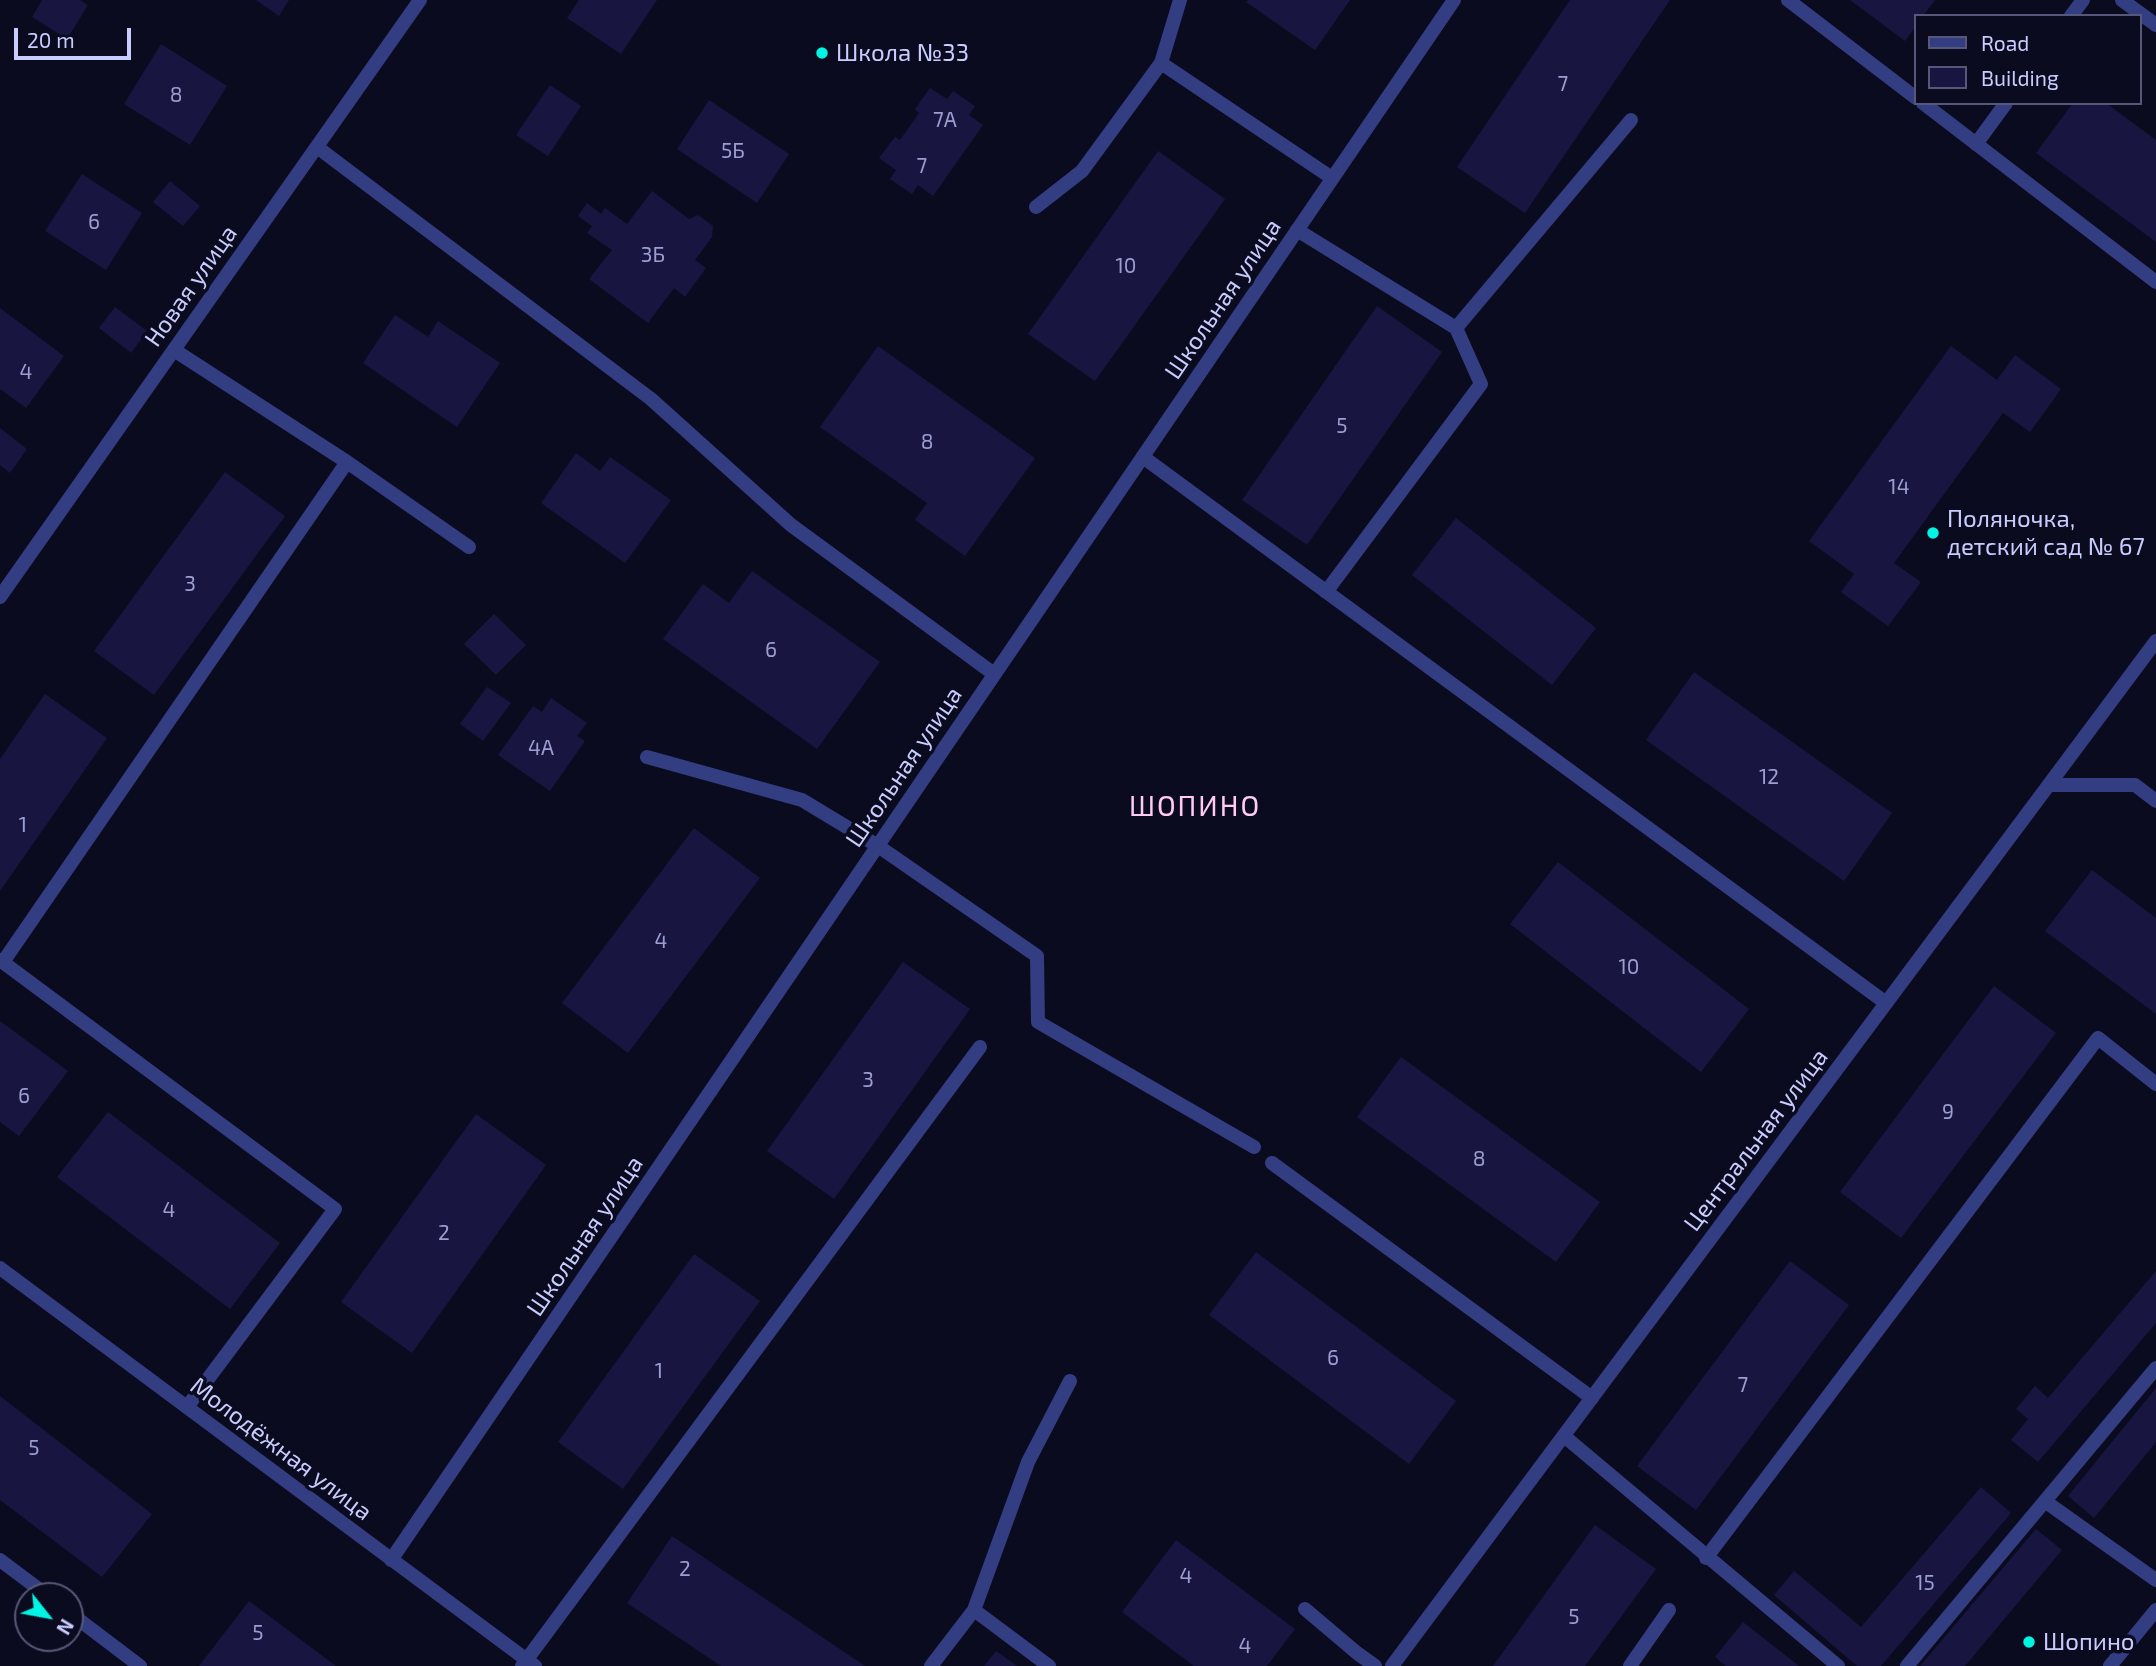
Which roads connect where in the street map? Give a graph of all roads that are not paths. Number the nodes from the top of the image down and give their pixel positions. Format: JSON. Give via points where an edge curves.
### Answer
{"nodes":[{"id":1,"x":420,"y":0,"type":"edge"},
{"id":2,"x":1180,"y":0,"type":"edge"},
{"id":3,"x":1454,"y":0,"type":"edge"},
{"id":4,"x":1788,"y":0,"type":"edge"},
{"id":5,"x":2122,"y":0,"type":"edge"},
{"id":6,"x":2141,"y":14,"type":"edge"},
{"id":7,"x":1161,"y":63,"type":"junction"},
{"id":8,"x":1914,"y":96,"type":"edge"},
{"id":9,"x":1926,"y":105,"type":"edge"},
{"id":10,"x":2005,"y":105,"type":"edge"},
{"id":11,"x":1631,"y":120,"type":"dead end"},
{"id":12,"x":1976,"y":144,"type":"junction"},
{"id":13,"x":317,"y":147,"type":"junction"},
{"id":14,"x":1332,"y":178,"type":"junction"},
{"id":15,"x":1036,"y":207,"type":"dead end"},
{"id":16,"x":1297,"y":230,"type":"junction"},
{"id":17,"x":2156,"y":282,"type":"edge"},
{"id":18,"x":1457,"y":328,"type":"junction"},
{"id":19,"x":174,"y":350,"type":"junction"},
{"id":20,"x":1143,"y":457,"type":"junction"},
{"id":21,"x":346,"y":461,"type":"junction"},
{"id":22,"x":470,"y":547,"type":"dead end"},
{"id":23,"x":1326,"y":592,"type":"junction"},
{"id":24,"x":0,"y":597,"type":"edge"},
{"id":25,"x":2156,"y":641,"type":"edge"},
{"id":26,"x":995,"y":674,"type":"junction"},
{"id":27,"x":647,"y":757,"type":"dead end"},
{"id":28,"x":2049,"y":785,"type":"junction"},
{"id":29,"x":2156,"y":801,"type":"edge"},
{"id":30,"x":878,"y":846,"type":"junction"},
{"id":31,"x":1,"y":961,"type":"edge"},
{"id":32,"x":1886,"y":1003,"type":"junction"},
{"id":33,"x":980,"y":1047,"type":"dead end"},
{"id":34,"x":2156,"y":1084,"type":"edge"},
{"id":35,"x":1254,"y":1147,"type":"dead end"},
{"id":36,"x":1272,"y":1163,"type":"dead end"},
{"id":37,"x":0,"y":1268,"type":"edge"},
{"id":38,"x":2156,"y":1368,"type":"edge"},
{"id":39,"x":1070,"y":1381,"type":"dead end"},
{"id":40,"x":1592,"y":1398,"type":"junction"},
{"id":41,"x":187,"y":1407,"type":"junction"},
{"id":42,"x":1564,"y":1436,"type":"junction"},
{"id":43,"x":2046,"y":1502,"type":"junction"},
{"id":44,"x":1706,"y":1558,"type":"junction"},
{"id":45,"x":0,"y":1560,"type":"edge"},
{"id":46,"x":391,"y":1560,"type":"junction"},
{"id":47,"x":2156,"y":1580,"type":"edge"},
{"id":48,"x":29,"y":1582,"type":"edge"},
{"id":49,"x":1305,"y":1609,"type":"dead end"},
{"id":50,"x":974,"y":1610,"type":"junction"},
{"id":51,"x":2156,"y":1610,"type":"edge"},
{"id":52,"x":1669,"y":1611,"type":"dead end"},
{"id":53,"x":84,"y":1624,"type":"edge"},
{"id":54,"x":528,"y":1664,"type":"edge"},
{"id":55,"x":139,"y":1666,"type":"edge"},
{"id":56,"x":931,"y":1666,"type":"edge"},
{"id":57,"x":1049,"y":1666,"type":"edge"},
{"id":58,"x":1375,"y":1666,"type":"edge"},
{"id":59,"x":1392,"y":1666,"type":"edge"},
{"id":60,"x":1630,"y":1666,"type":"edge"},
{"id":61,"x":1838,"y":1666,"type":"edge"},
{"id":62,"x":1907,"y":1666,"type":"edge"},
{"id":63,"x":2110,"y":1666,"type":"edge"}],
"edges":[{"from":1,"to":13,"type":"street","name":"Новая улица"},
{"from":2,"to":7,"type":"street"},
{"from":3,"to":14,"type":"street","name":"Школьная улица"},
{"from":4,"to":8,"type":"street"},
{"from":5,"to":6,"type":"street"},
{"from":7,"to":14,"type":"street"},
{"from":7,"to":15,"type":"street","via":[[1082,171]]},
{"from":9,"to":12,"type":"street"},
{"from":10,"to":12,"type":"street"},
{"from":11,"to":18,"type":"street"},
{"from":12,"to":17,"type":"street"},
{"from":13,"to":19,"type":"street","name":"Новая улица"},
{"from":13,"to":26,"type":"street","via":[[651,399],[791,526]]},
{"from":14,"to":16,"type":"street","name":"Школьная улица"},
{"from":16,"to":18,"type":"street"},
{"from":16,"to":20,"type":"street","name":"Школьная улица"},
{"from":18,"to":23,"type":"street","via":[[1481,384]]},
{"from":19,"to":21,"type":"street"},
{"from":19,"to":24,"type":"street","name":"Новая улица"},
{"from":20,"to":23,"type":"street"},
{"from":20,"to":26,"type":"street","name":"Школьная улица"},
{"from":21,"to":22,"type":"street"},
{"from":21,"to":31,"type":"street"},
{"from":23,"to":32,"type":"street"},
{"from":25,"to":28,"type":"street","name":"Центральная улица"},
{"from":26,"to":30,"type":"street","name":"Школьная улица"},
{"from":27,"to":30,"type":"street","via":[[802,800]]},
{"from":28,"to":29,"type":"street","via":[[2135,785]]},
{"from":28,"to":32,"type":"street","name":"Центральная улица"},
{"from":30,"to":35,"type":"street","via":[[1037,956],[1038,1023]]},
{"from":30,"to":46,"type":"street","name":"Школьная улица"},
{"from":31,"to":41,"type":"street","via":[[335,1209]]},
{"from":32,"to":40,"type":"street","name":"Центральная улица"},
{"from":33,"to":54,"type":"street"},
{"from":34,"to":44,"type":"street","via":[[2098,1038]]},
{"from":36,"to":40,"type":"street"},
{"from":37,"to":41,"type":"street","name":"Молодёжная улица"},
{"from":38,"to":43,"type":"street"},
{"from":39,"to":50,"type":"street","via":[[1028,1462]]},
{"from":40,"to":42,"type":"street","name":"Центральная улица"},
{"from":41,"to":46,"type":"street","name":"Молодёжная улица"},
{"from":42,"to":44,"type":"street"},
{"from":42,"to":59,"type":"street","name":"Центральная улица"},
{"from":43,"to":47,"type":"street"},
{"from":43,"to":62,"type":"street"},
{"from":44,"to":61,"type":"street"},
{"from":45,"to":48,"type":"street"},
{"from":46,"to":54,"type":"street","name":"Молодёжная улица"},
{"from":49,"to":58,"type":"street"},
{"from":50,"to":56,"type":"street"},
{"from":50,"to":57,"type":"street"},
{"from":51,"to":63,"type":"street"},
{"from":52,"to":60,"type":"street"},
{"from":53,"to":55,"type":"street"}]}
